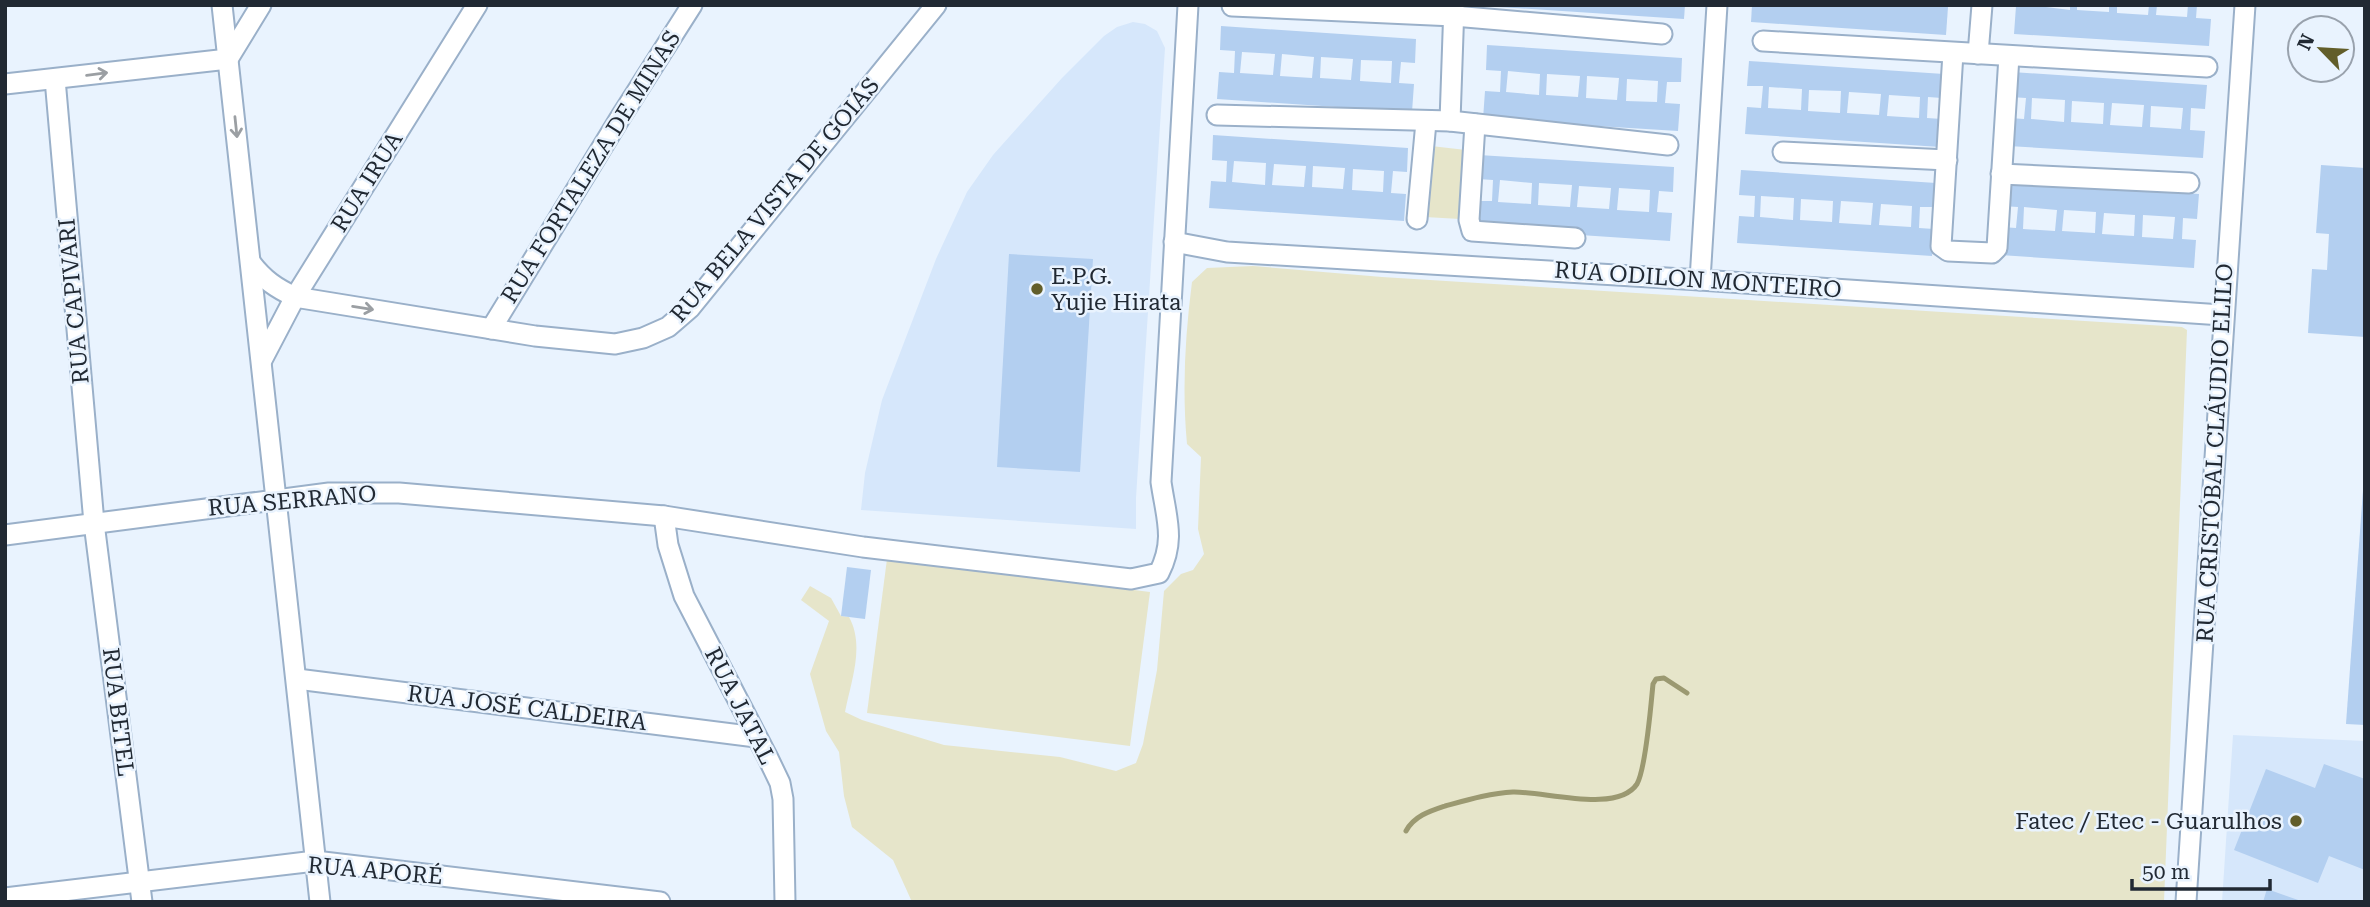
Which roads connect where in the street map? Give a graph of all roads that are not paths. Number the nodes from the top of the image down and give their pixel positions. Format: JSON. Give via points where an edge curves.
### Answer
{"nodes":[{"id":1,"x":222,"y":5,"type":"edge"},
{"id":2,"x":261,"y":5,"type":"edge"},
{"id":3,"x":477,"y":5,"type":"edge"},
{"id":4,"x":692,"y":5,"type":"edge"},
{"id":5,"x":936,"y":5,"type":"edge"},
{"id":6,"x":1188,"y":5,"type":"edge"},
{"id":7,"x":1717,"y":5,"type":"edge"},
{"id":8,"x":1982,"y":5,"type":"edge"},
{"id":9,"x":2245,"y":5,"type":"edge"},
{"id":10,"x":1232,"y":6,"type":"edge"},
{"id":11,"x":1454,"y":11,"type":"edge"},
{"id":12,"x":1662,"y":34,"type":"dead end"},
{"id":13,"x":1763,"y":41,"type":"dead end"},
{"id":14,"x":1954,"y":53,"type":"junction"},
{"id":15,"x":1978,"y":54,"type":"junction"},
{"id":16,"x":2009,"y":56,"type":"junction"},
{"id":17,"x":228,"y":59,"type":"junction"},
{"id":18,"x":2207,"y":67,"type":"dead end"},
{"id":19,"x":55,"y":79,"type":"junction"},
{"id":20,"x":5,"y":84,"type":"edge"},
{"id":21,"x":1217,"y":116,"type":"dead end"},
{"id":22,"x":1450,"y":121,"type":"junction"},
{"id":23,"x":1426,"y":122,"type":"junction"},
{"id":24,"x":1475,"y":124,"type":"junction"},
{"id":25,"x":1668,"y":145,"type":"dead end"},
{"id":26,"x":1783,"y":152,"type":"dead end"},
{"id":27,"x":1947,"y":160,"type":"junction"},
{"id":28,"x":2001,"y":174,"type":"junction"},
{"id":29,"x":2189,"y":183,"type":"dead end"},
{"id":30,"x":1418,"y":219,"type":"dead end"},
{"id":31,"x":1575,"y":238,"type":"dead end"},
{"id":32,"x":1174,"y":242,"type":"junction"},
{"id":33,"x":251,"y":263,"type":"junction"},
{"id":34,"x":1700,"y":280,"type":"junction"},
{"id":35,"x":295,"y":298,"type":"junction"},
{"id":36,"x":2222,"y":315,"type":"junction"},
{"id":37,"x":491,"y":329,"type":"junction"},
{"id":38,"x":262,"y":360,"type":"junction"},
{"id":39,"x":276,"y":500,"type":"junction"},
{"id":40,"x":664,"y":516,"type":"junction"},
{"id":41,"x":94,"y":523,"type":"junction"},
{"id":42,"x":5,"y":535,"type":"edge"},
{"id":43,"x":298,"y":679,"type":"junction"},
{"id":44,"x":756,"y":737,"type":"junction"},
{"id":45,"x":315,"y":861,"type":"junction"},
{"id":46,"x":139,"y":882,"type":"junction"},
{"id":47,"x":5,"y":898,"type":"edge"},
{"id":48,"x":142,"y":902,"type":"edge"},
{"id":49,"x":320,"y":902,"type":"edge"},
{"id":50,"x":660,"y":902,"type":"edge"},
{"id":51,"x":785,"y":902,"type":"edge"},
{"id":52,"x":2186,"y":902,"type":"edge"}],
"edges":[{"from":1,"to":17,"type":"street"},
{"from":2,"to":17,"type":"street"},
{"from":3,"to":35,"type":"street","name":"RUA IRUA"},
{"from":4,"to":37,"type":"street","name":"RUA FORTALEZA DE MINAS"},
{"from":5,"to":37,"type":"street","name":"RUA BELA VISTA DE GOIÁS","via":[[771,211],[690,308],[668,327],[615,344]]},
{"from":6,"to":32,"type":"street"},
{"from":7,"to":34,"type":"street"},
{"from":8,"to":15,"type":"street"},
{"from":9,"to":36,"type":"street","name":"RUA CRISTÓBAL CLÁUDIO ELILO"},
{"from":10,"to":11,"type":"street"},
{"from":11,"to":12,"type":"street"},
{"from":11,"to":22,"type":"street"},
{"from":13,"to":14,"type":"street"},
{"from":14,"to":15,"type":"street"},
{"from":14,"to":27,"type":"street"},
{"from":15,"to":16,"type":"street"},
{"from":16,"to":18,"type":"street"},
{"from":16,"to":28,"type":"street"},
{"from":19,"to":17,"type":"street","one_way":true},
{"from":17,"to":33,"type":"street","one_way":true},
{"from":19,"to":20,"type":"street"},
{"from":19,"to":41,"type":"street","name":"RUA CAPIVARI"},
{"from":21,"to":23,"type":"street"},
{"from":22,"to":23,"type":"street"},
{"from":22,"to":24,"type":"street"},
{"from":23,"to":30,"type":"street"},
{"from":24,"to":25,"type":"street"},
{"from":24,"to":31,"type":"street","via":[[1472,231]]},
{"from":26,"to":27,"type":"street"},
{"from":27,"to":28,"type":"street","via":[[1941,246],[1948,251],[1995,251]]},
{"from":28,"to":29,"type":"street"},
{"from":32,"to":34,"type":"street","name":"RUA ODILON MONTEIRO","via":[[1227,252]]},
{"from":32,"to":40,"type":"street","name":"RUA SERRANO","via":[[1161,482],[1170,541],[1159,573],[1131,579],[863,547]]},
{"from":33,"to":35,"type":"street","via":[[275,288]]},
{"from":33,"to":38,"type":"street"},
{"from":34,"to":36,"type":"street","name":"RUA ODILON MONTEIRO"},
{"from":35,"to":37,"type":"street","name":"RUA BELA VISTA DE GOIÁS","one_way":true},
{"from":35,"to":38,"type":"street","name":"RUA IRUA"},
{"from":36,"to":52,"type":"street","name":"RUA CRISTÓBAL CLÁUDIO ELILO"},
{"from":38,"to":39,"type":"street"},
{"from":39,"to":40,"type":"street","name":"RUA SERRANO","via":[[329,493],[399,493]]},
{"from":39,"to":41,"type":"street","name":"RUA SERRANO"},
{"from":39,"to":43,"type":"street"},
{"from":40,"to":44,"type":"street","name":"RUA JATAL","via":[[684,596]]},
{"from":41,"to":42,"type":"street","name":"RUA SERRANO"},
{"from":41,"to":46,"type":"street","name":"RUA BETEL"},
{"from":43,"to":44,"type":"street","name":"RUA JOSÉ CALDEIRA"},
{"from":43,"to":45,"type":"street"},
{"from":44,"to":51,"type":"street","name":"RUA JATAL","via":[[783,799]]},
{"from":45,"to":46,"type":"street","name":"RUA APORÉ"},
{"from":45,"to":49,"type":"street"},
{"from":45,"to":50,"type":"street","name":"RUA APORÉ"},
{"from":46,"to":47,"type":"street","name":"RUA APORÉ"},
{"from":46,"to":48,"type":"street","name":"RUA BETEL"}]}
